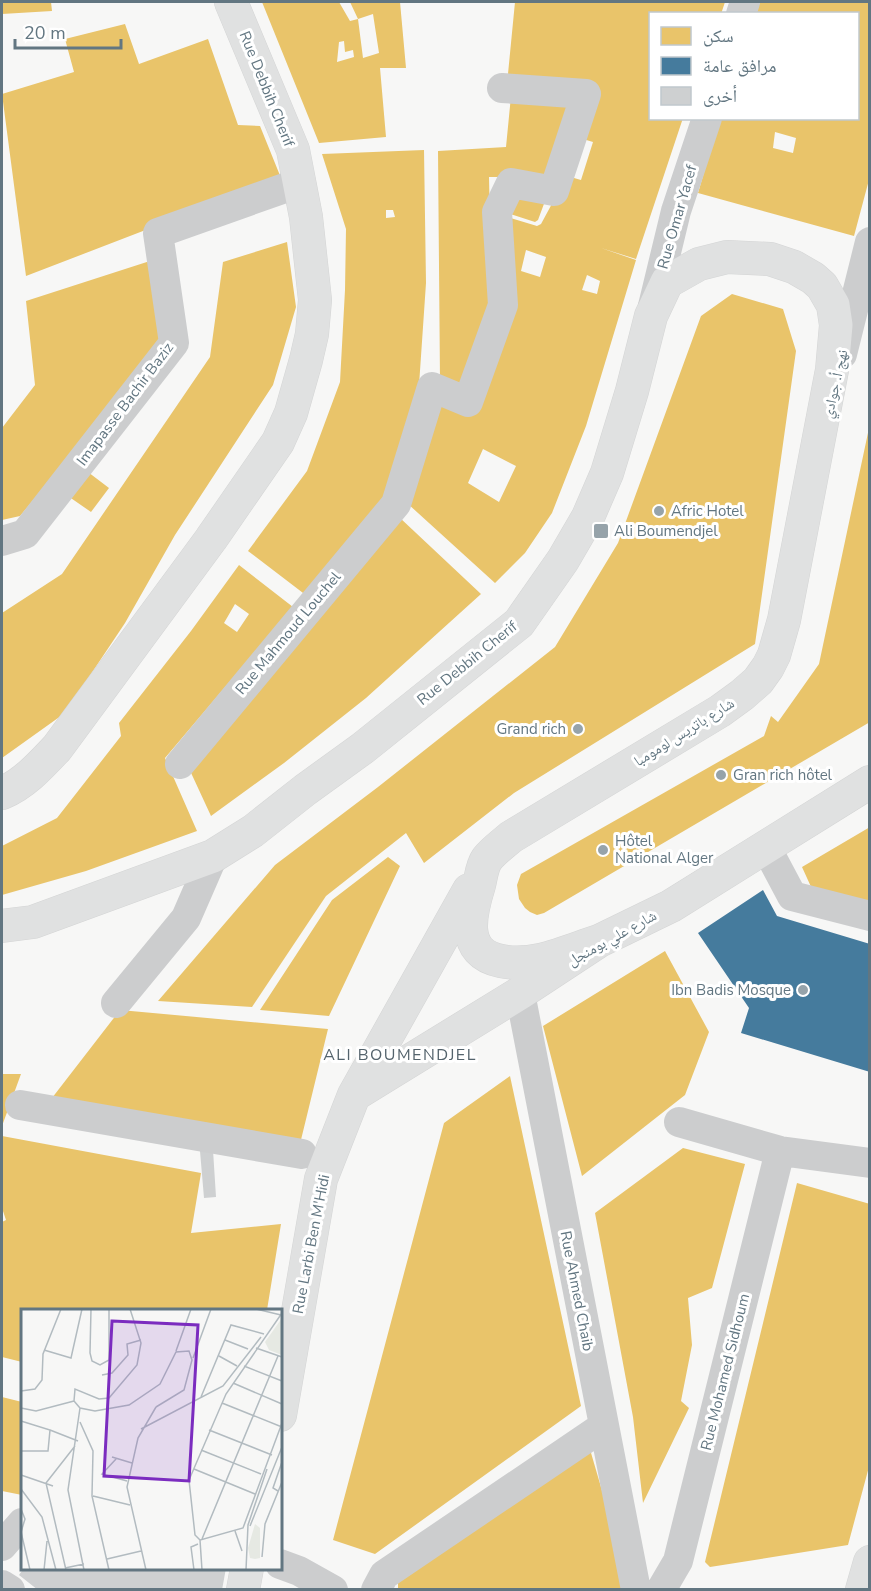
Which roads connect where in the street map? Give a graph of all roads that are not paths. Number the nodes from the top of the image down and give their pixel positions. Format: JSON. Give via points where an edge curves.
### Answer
{"nodes":[{"id":1,"x":231,"y":2,"type":"edge"},
{"id":2,"x":501,"y":88,"type":"dead end"},
{"id":3,"x":706,"y":120,"type":"edge"},
{"id":4,"x":299,"y":183,"type":"junction"},
{"id":5,"x":870,"y":242,"type":"edge"},
{"id":6,"x":651,"y":316,"type":"junction"},
{"id":7,"x":836,"y":325,"type":"joint"},
{"id":8,"x":802,"y":526,"type":"junction"},
{"id":9,"x":2,"y":541,"type":"edge"},
{"id":10,"x":180,"y":764,"type":"dead end"},
{"id":11,"x":870,"y":782,"type":"edge"},
{"id":12,"x":2,"y":793,"type":"edge"},
{"id":13,"x":766,"y":847,"type":"junction"},
{"id":14,"x":213,"y":856,"type":"junction"},
{"id":15,"x":486,"y":860,"type":"junction"},
{"id":16,"x":870,"y":916,"type":"edge"},
{"id":17,"x":2,"y":926,"type":"edge"},
{"id":18,"x":599,"y":941,"type":"junction"},
{"id":19,"x":520,"y":993,"type":"junction"},
{"id":20,"x":116,"y":1003,"type":"dead end"},
{"id":21,"x":354,"y":1095,"type":"junction"},
{"id":22,"x":20,"y":1105,"type":"dead end"},
{"id":23,"x":680,"y":1122,"type":"dead end"},
{"id":24,"x":780,"y":1151,"type":"junction"},
{"id":25,"x":302,"y":1154,"type":"dead end"},
{"id":26,"x":870,"y":1163,"type":"edge"},
{"id":27,"x":282,"y":1403,"type":"edge"},
{"id":28,"x":604,"y":1426,"type":"junction"},
{"id":29,"x":21,"y":1524,"type":"edge"},
{"id":30,"x":2,"y":1546,"type":"edge"},
{"id":31,"x":870,"y":1562,"type":"edge"},
{"id":32,"x":282,"y":1565,"type":"edge"},
{"id":33,"x":247,"y":1570,"type":"edge"},
{"id":34,"x":2,"y":1585,"type":"edge"},
{"id":35,"x":10,"y":1590,"type":"edge"},
{"id":36,"x":243,"y":1590,"type":"edge"},
{"id":37,"x":333,"y":1590,"type":"edge"},
{"id":38,"x":376,"y":1590,"type":"edge"},
{"id":39,"x":636,"y":1590,"type":"edge"},
{"id":40,"x":662,"y":1590,"type":"edge"},
{"id":41,"x":862,"y":1590,"type":"edge"}],
"edges":[{"from":1,"to":4,"type":"street","name":"Rue Debbih Cherif","via":[[293,150]]},
{"from":2,"to":10,"type":"street","name":"Rue Mahmoud Louchel","via":[[586,94],[554,191],[511,183],[497,212],[503,304],[468,402],[432,387],[396,504]]},
{"from":3,"to":6,"type":"street","name":"Rue Omar Yacef","via":[[676,212]]},
{"from":4,"to":9,"type":"street","name":"Imapasse Bachir Baziz","via":[[158,233],[174,343],[24,534]]},
{"from":4,"to":12,"type":"street","name":"Rue Debbih Cherif","via":[[315,300],[312,334],[291,413],[278,442],[57,748],[39,767]]},
{"from":5,"to":8,"type":"street","name":"نهج أ. جوادي"},
{"from":6,"to":7,"type":"street","name":"Rue Debbih Cherif","via":[[667,282],[699,264],[727,257],[770,259],[794,267],[822,286],[833,305]]},
{"from":6,"to":14,"type":"street","name":"Rue Debbih Cherif","via":[[632,391],[588,517],[519,623],[363,748],[253,831]]},
{"from":7,"to":8,"type":"street","name":"شارع باتريس لومومبا","via":[[832,370]]},
{"from":8,"to":15,"type":"street","name":"شارع باتريس لومومبا","via":[[784,620],[774,655],[758,681],[720,711],[511,837]]},
{"from":11,"to":13,"type":"street","name":"شارع علي بومنجل"},
{"from":13,"to":16,"type":"street","via":[[792,896]]},
{"from":13,"to":18,"type":"street","name":"شارع علي بومنجل","via":[[670,906]]},
{"from":14,"to":17,"type":"street","name":"Rue Debbih Cherif","via":[[33,922]]},
{"from":14,"to":20,"type":"street","via":[[186,918]]},
{"from":15,"to":18,"type":"street","via":[[470,922],[476,945],[482,951],[503,962],[534,962]]},
{"from":15,"to":21,"type":"street","name":"Rue Larbi Ben M'Hidi"},
{"from":18,"to":19,"type":"street","name":"شارع علي بومنجل"},
{"from":19,"to":21,"type":"street","name":"شارع علي بومنجل"},
{"from":19,"to":28,"type":"street","name":"Rue Ahmed Chaib"},
{"from":21,"to":27,"type":"street","name":"Rue Larbi Ben M'Hidi","via":[[321,1179]]},
{"from":22,"to":25,"type":"street"},
{"from":23,"to":24,"type":"street"},
{"from":24,"to":26,"type":"street"},
{"from":24,"to":40,"type":"street","name":"Rue Mohamed Sidhoum","via":[[678,1562]]},
{"from":28,"to":38,"type":"street","via":[[384,1575]]},
{"from":28,"to":39,"type":"street","name":"Rue Ahmed Chaib"},
{"from":29,"to":30,"type":"street"},
{"from":31,"to":41,"type":"street"},
{"from":32,"to":37,"type":"street"},
{"from":33,"to":36,"type":"street"},
{"from":34,"to":35,"type":"street"}]}
